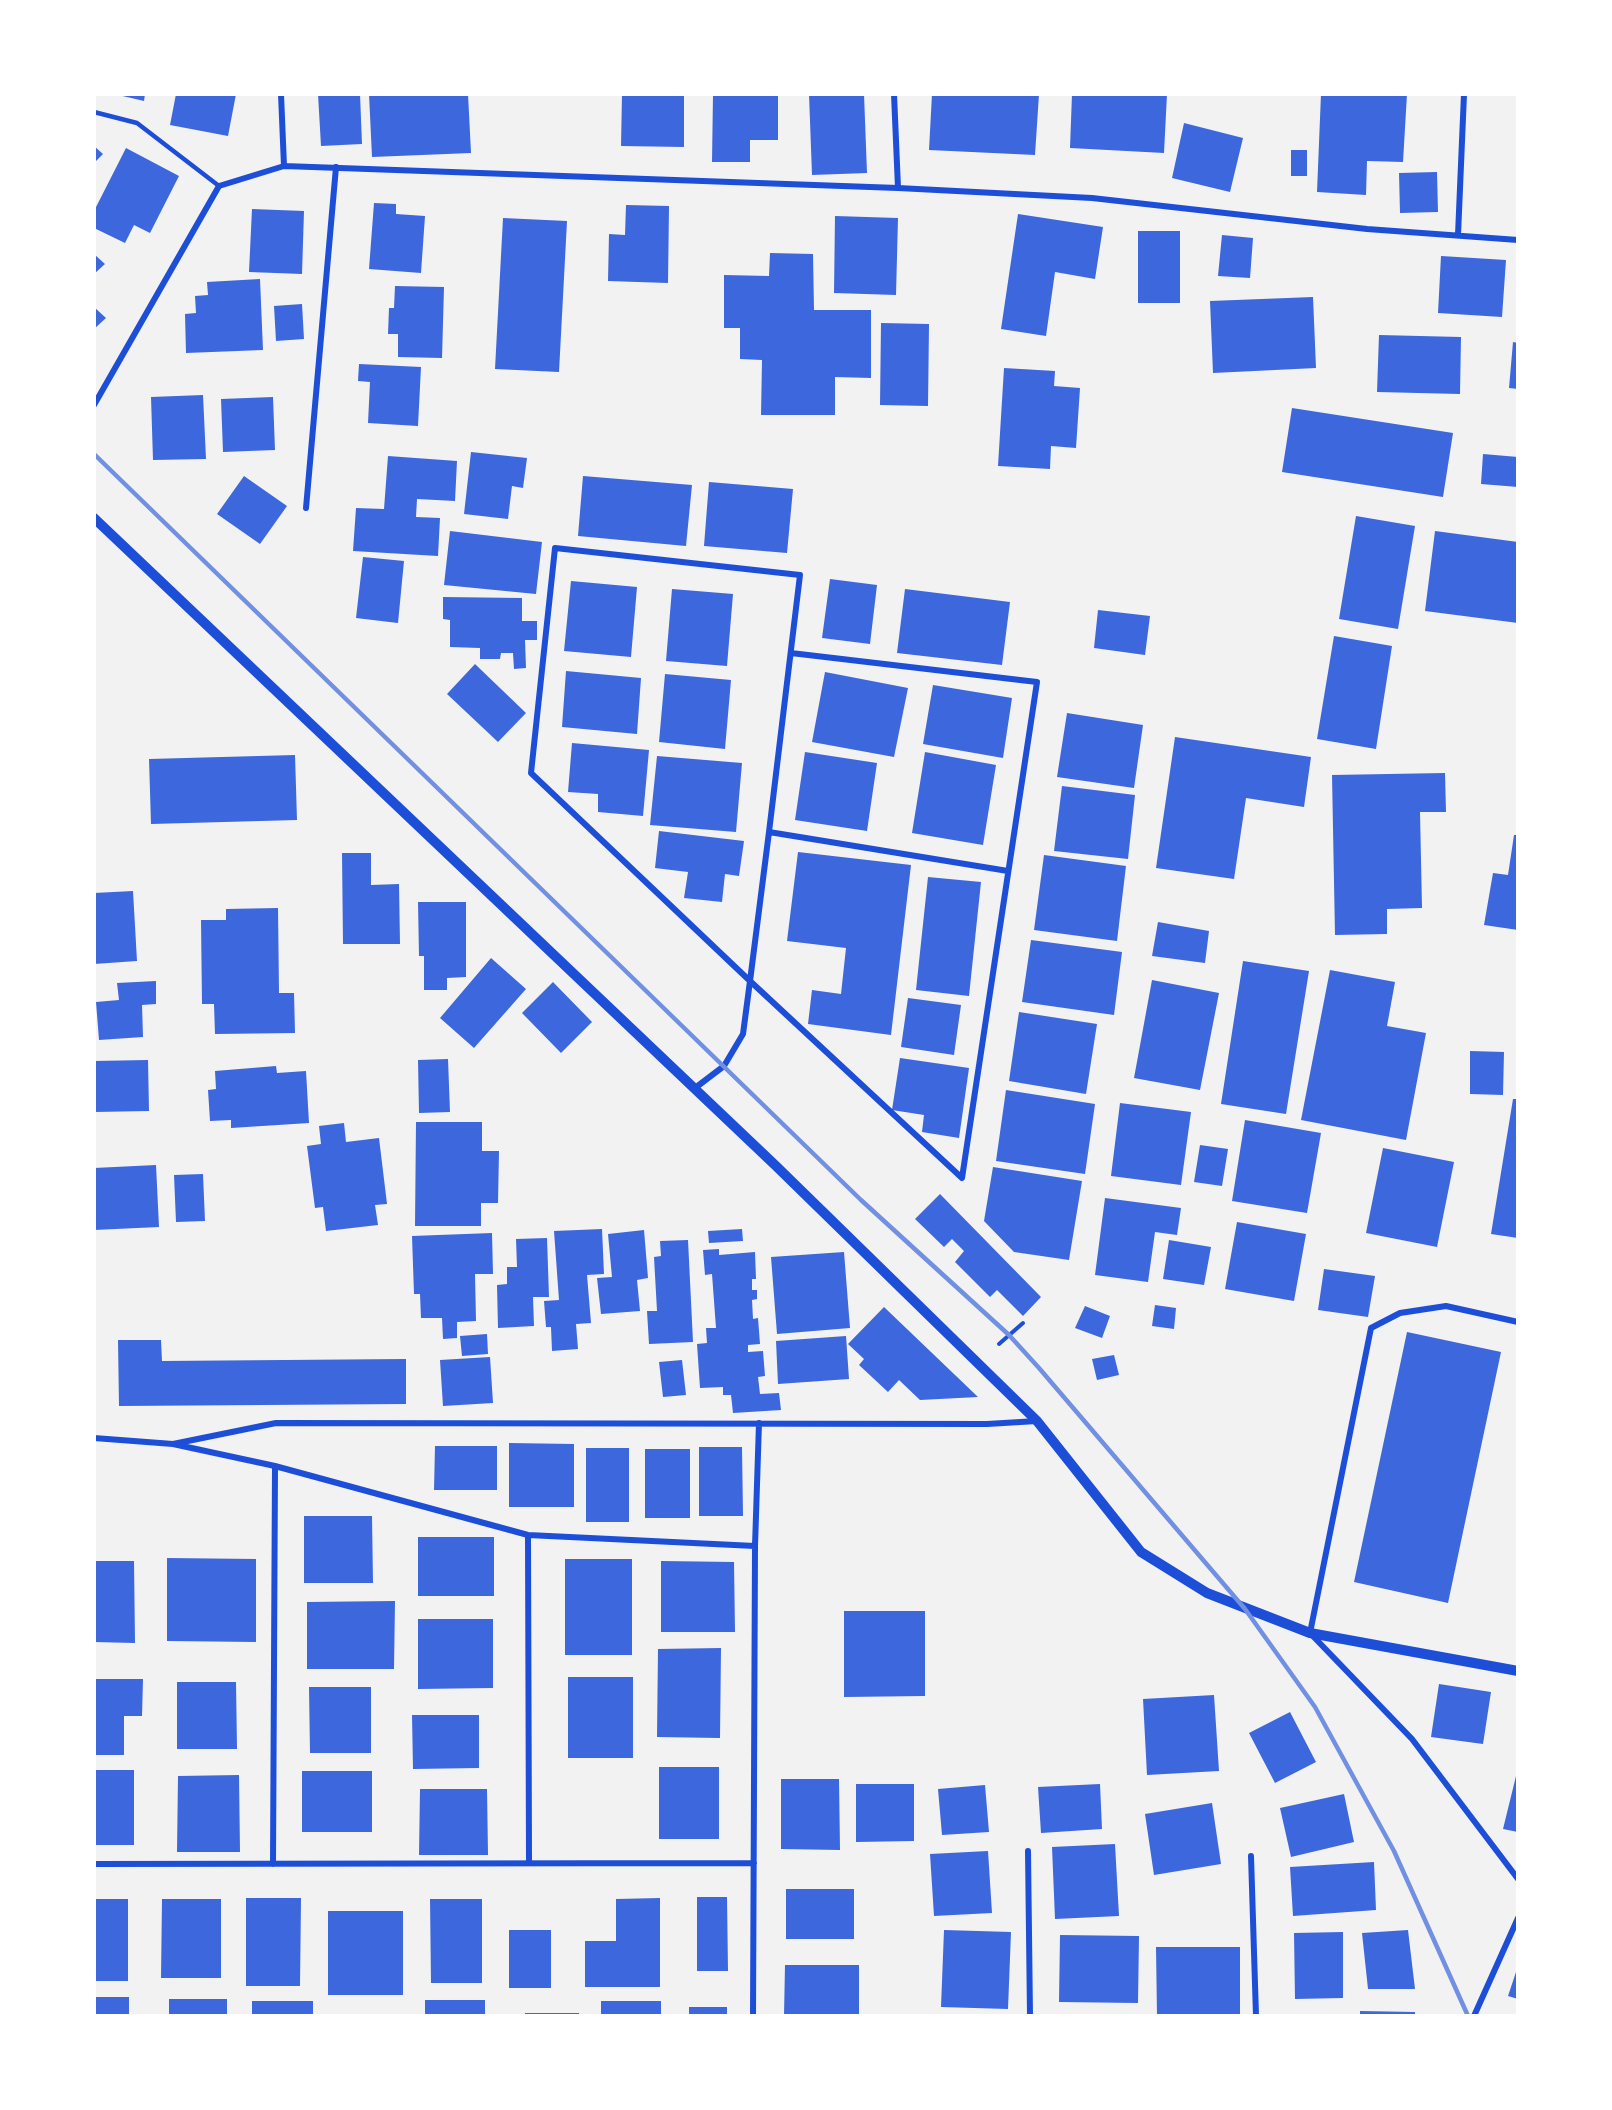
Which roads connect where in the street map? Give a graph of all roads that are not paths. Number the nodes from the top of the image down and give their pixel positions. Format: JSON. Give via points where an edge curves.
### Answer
{"nodes":[{"id":1,"x":280,"y":94,"type":"edge"},
{"id":2,"x":894,"y":94,"type":"edge"},
{"id":3,"x":1464,"y":94,"type":"edge"},
{"id":4,"x":94,"y":112,"type":"edge"},
{"id":5,"x":284,"y":166,"type":"junction"},
{"id":6,"x":336,"y":167,"type":"junction"},
{"id":7,"x":219,"y":186,"type":"junction"},
{"id":8,"x":898,"y":188,"type":"junction"},
{"id":9,"x":1458,"y":235,"type":"junction"},
{"id":10,"x":1518,"y":240,"type":"edge"},
{"id":11,"x":94,"y":405,"type":"edge"},
{"id":12,"x":306,"y":508,"type":"dead end"},
{"id":13,"x":94,"y":518,"type":"edge"},
{"id":14,"x":791,"y":653,"type":"junction"},
{"id":15,"x":768,"y":832,"type":"junction"},
{"id":16,"x":1008,"y":871,"type":"junction"},
{"id":17,"x":750,"y":981,"type":"junction"},
{"id":18,"x":695,"y":1088,"type":"junction"},
{"id":19,"x":1518,"y":1322,"type":"edge"},
{"id":20,"x":1037,"y":1421,"type":"junction"},
{"id":21,"x":759,"y":1423,"type":"junction"},
{"id":22,"x":94,"y":1437,"type":"edge"},
{"id":23,"x":173,"y":1444,"type":"junction"},
{"id":24,"x":275,"y":1466,"type":"junction"},
{"id":25,"x":528,"y":1535,"type":"junction"},
{"id":26,"x":755,"y":1546,"type":"junction"},
{"id":27,"x":1310,"y":1633,"type":"junction"},
{"id":28,"x":1518,"y":1671,"type":"edge"},
{"id":29,"x":1028,"y":1851,"type":"dead end"},
{"id":30,"x":1251,"y":1856,"type":"dead end"},
{"id":31,"x":528,"y":1862,"type":"junction"},
{"id":32,"x":754,"y":1863,"type":"junction"},
{"id":33,"x":94,"y":1864,"type":"edge"},
{"id":34,"x":273,"y":1864,"type":"junction"},
{"id":35,"x":1518,"y":1879,"type":"edge"},
{"id":36,"x":1518,"y":1918,"type":"edge"},
{"id":37,"x":753,"y":2016,"type":"edge"},
{"id":38,"x":1030,"y":2016,"type":"edge"},
{"id":39,"x":1256,"y":2016,"type":"edge"},
{"id":40,"x":1474,"y":2016,"type":"edge"}],
"edges":[{"from":1,"to":5,"type":"street"},
{"from":2,"to":8,"type":"street"},
{"from":3,"to":9,"type":"street"},
{"from":4,"to":7,"type":"lane","via":[[137,123]]},
{"from":5,"to":6,"type":"street"},
{"from":5,"to":7,"type":"street"},
{"from":6,"to":8,"type":"street"},
{"from":6,"to":12,"type":"street"},
{"from":7,"to":11,"type":"street"},
{"from":8,"to":9,"type":"street","via":[[1092,198],[1367,229]]},
{"from":9,"to":10,"type":"street"},
{"from":13,"to":18,"type":"street"},
{"from":14,"to":15,"type":"street"},
{"from":14,"to":16,"type":"street","via":[[1037,682]]},
{"from":14,"to":17,"type":"street","via":[[800,575],[555,548],[531,773]]},
{"from":15,"to":16,"type":"street"},
{"from":15,"to":17,"type":"street"},
{"from":16,"to":17,"type":"street","via":[[962,1178]]},
{"from":17,"to":18,"type":"street","via":[[743,1034],[724,1066]]},
{"from":18,"to":20,"type":"street"},
{"from":19,"to":27,"type":"street","via":[[1446,1306],[1400,1313],[1371,1328]]},
{"from":20,"to":21,"type":"street"},
{"from":20,"to":27,"type":"street","via":[[1141,1552],[1208,1593]]},
{"from":21,"to":23,"type":"street","via":[[276,1424]]},
{"from":21,"to":26,"type":"street"},
{"from":22,"to":23,"type":"street"},
{"from":23,"to":24,"type":"street"},
{"from":24,"to":25,"type":"street"},
{"from":24,"to":34,"type":"street"},
{"from":25,"to":26,"type":"street"},
{"from":25,"to":31,"type":"street"},
{"from":26,"to":32,"type":"street"},
{"from":27,"to":28,"type":"street"},
{"from":27,"to":35,"type":"street","via":[[1412,1739]]},
{"from":29,"to":38,"type":"street"},
{"from":30,"to":39,"type":"street"},
{"from":31,"to":32,"type":"street"},
{"from":31,"to":34,"type":"street"},
{"from":32,"to":37,"type":"street"},
{"from":33,"to":34,"type":"street"},
{"from":36,"to":40,"type":"street"}]}
